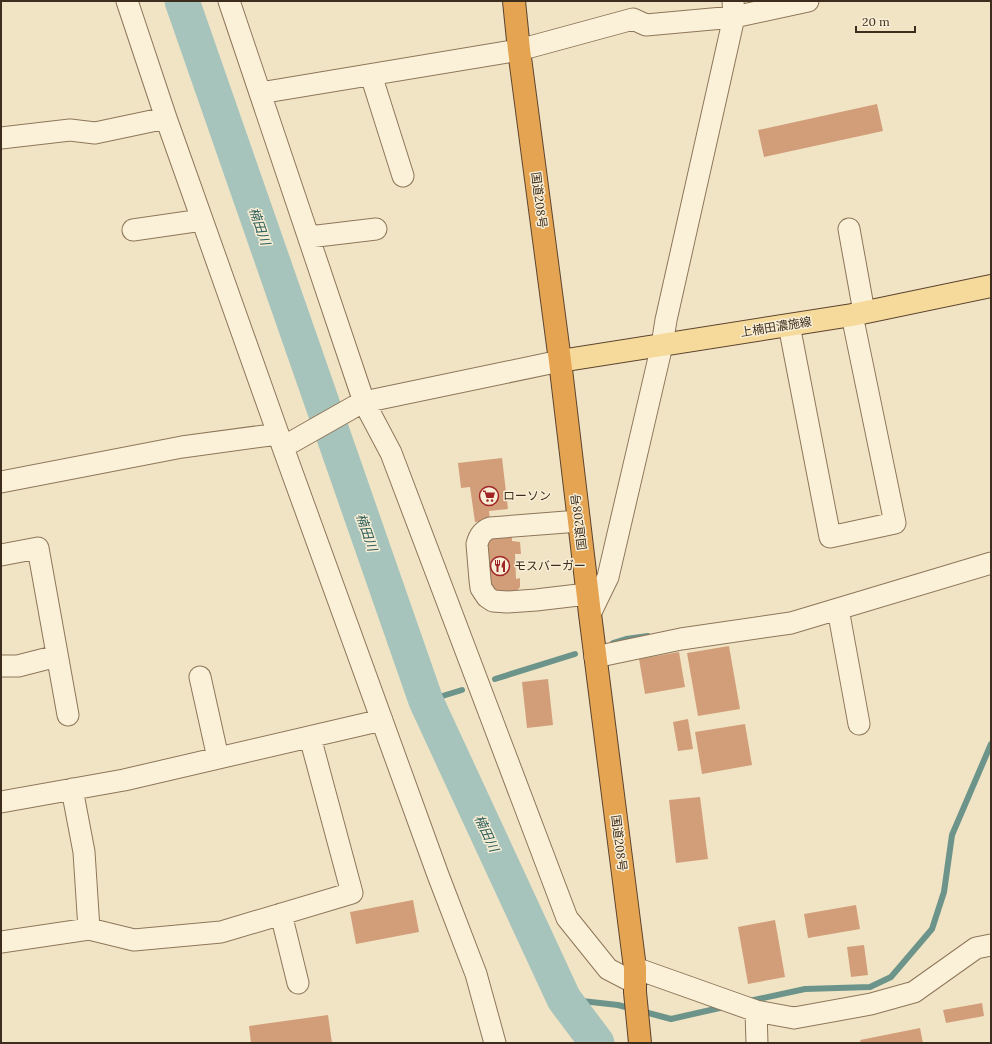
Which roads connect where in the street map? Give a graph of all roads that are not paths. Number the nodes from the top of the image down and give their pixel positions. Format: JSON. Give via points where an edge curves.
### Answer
{"nodes":[{"id":1,"x":127,"y":1,"type":"edge"},
{"id":2,"x":229,"y":1,"type":"edge"},
{"id":3,"x":514,"y":1,"type":"edge"},
{"id":4,"x":808,"y":1,"type":"edge"},
{"id":5,"x":734,"y":9,"type":"edge"},
{"id":6,"x":519,"y":50,"type":"junction"},
{"id":7,"x":371,"y":75,"type":"junction"},
{"id":8,"x":260,"y":93,"type":"junction"},
{"id":9,"x":166,"y":118,"type":"junction"},
{"id":10,"x":1,"y":138,"type":"edge"},
{"id":11,"x":403,"y":176,"type":"dead end"},
{"id":12,"x":202,"y":220,"type":"junction"},
{"id":13,"x":376,"y":229,"type":"dead end"},
{"id":14,"x":848,"y":229,"type":"dead end"},
{"id":15,"x":133,"y":230,"type":"dead end"},
{"id":16,"x":309,"y":237,"type":"junction"},
{"id":17,"x":991,"y":286,"type":"edge"},
{"id":18,"x":858,"y":313,"type":"junction"},
{"id":19,"x":789,"y":325,"type":"junction"},
{"id":20,"x":662,"y":345,"type":"junction"},
{"id":21,"x":560,"y":361,"type":"junction"},
{"id":22,"x":361,"y":403,"type":"junction"},
{"id":23,"x":283,"y":439,"type":"junction"},
{"id":24,"x":1,"y":482,"type":"edge"},
{"id":25,"x":579,"y":521,"type":"junction"},
{"id":26,"x":1,"y":555,"type":"edge"},
{"id":27,"x":991,"y":563,"type":"edge"},
{"id":28,"x":589,"y":604,"type":"junction"},
{"id":29,"x":838,"y":609,"type":"junction"},
{"id":30,"x":57,"y":656,"type":"junction"},
{"id":31,"x":595,"y":657,"type":"junction"},
{"id":32,"x":1,"y":666,"type":"edge"},
{"id":33,"x":200,"y":677,"type":"dead end"},
{"id":34,"x":68,"y":715,"type":"dead end"},
{"id":35,"x":382,"y":720,"type":"junction"},
{"id":36,"x":859,"y":724,"type":"dead end"},
{"id":37,"x":310,"y":737,"type":"junction"},
{"id":38,"x":218,"y":758,"type":"junction"},
{"id":39,"x":72,"y":789,"type":"junction"},
{"id":40,"x":1,"y":802,"type":"edge"},
{"id":41,"x":281,"y":914,"type":"junction"},
{"id":42,"x":89,"y":929,"type":"junction"},
{"id":43,"x":1,"y":942,"type":"edge"},
{"id":44,"x":991,"y":945,"type":"edge"},
{"id":45,"x":635,"y":981,"type":"junction"},
{"id":46,"x":298,"y":983,"type":"dead end"},
{"id":47,"x":756,"y":1011,"type":"junction"},
{"id":48,"x":495,"y":1043,"type":"edge"},
{"id":49,"x":640,"y":1043,"type":"edge"},
{"id":50,"x":757,"y":1043,"type":"edge"}],
"edges":[{"from":1,"to":9,"type":"street"},
{"from":2,"to":8,"type":"street"},
{"from":3,"to":6,"type":"highway","name":"国道208号"},
{"from":4,"to":5,"type":"street"},
{"from":5,"to":6,"type":"street","via":[[646,25],[633,19]]},
{"from":5,"to":20,"type":"street"},
{"from":6,"to":7,"type":"street"},
{"from":6,"to":21,"type":"highway","name":"国道208号"},
{"from":7,"to":8,"type":"street"},
{"from":7,"to":11,"type":"street"},
{"from":8,"to":16,"type":"street"},
{"from":9,"to":10,"type":"street","via":[[95,133],[70,130]]},
{"from":9,"to":12,"type":"street"},
{"from":12,"to":15,"type":"street"},
{"from":12,"to":23,"type":"street"},
{"from":13,"to":16,"type":"street"},
{"from":14,"to":18,"type":"street"},
{"from":16,"to":22,"type":"street"},
{"from":17,"to":18,"type":"main road","name":"上楠田濃施線"},
{"from":18,"to":19,"type":"main road","name":"上楠田濃施線"},
{"from":18,"to":19,"type":"street","via":[[895,524],[830,537]]},
{"from":19,"to":20,"type":"main road","name":"上楠田濃施線"},
{"from":20,"to":21,"type":"main road","name":"上楠田濃施線"},
{"from":20,"to":28,"type":"street","via":[[608,577]]},
{"from":21,"to":22,"type":"street"},
{"from":21,"to":25,"type":"highway","name":"国道208号"},
{"from":22,"to":23,"type":"street"},
{"from":22,"to":45,"type":"street","via":[[391,453],[567,918],[608,969]]},
{"from":23,"to":24,"type":"street","via":[[182,447]]},
{"from":23,"to":35,"type":"street"},
{"from":25,"to":28,"type":"highway","name":"国道208号"},
{"from":25,"to":28,"type":"street","via":[[486,530],[477,544],[480,580],[481,588],[493,601],[536,600]]},
{"from":26,"to":30,"type":"street","via":[[38,548]]},
{"from":27,"to":29,"type":"street"},
{"from":28,"to":31,"type":"highway","name":"国道208号"},
{"from":29,"to":31,"type":"street","via":[[791,623],[681,639]]},
{"from":29,"to":36,"type":"street"},
{"from":30,"to":32,"type":"street","via":[[18,666]]},
{"from":30,"to":34,"type":"street"},
{"from":31,"to":45,"type":"highway","name":"国道208号"},
{"from":33,"to":38,"type":"street"},
{"from":35,"to":37,"type":"street"},
{"from":35,"to":48,"type":"street","via":[[476,974]]},
{"from":37,"to":38,"type":"street"},
{"from":37,"to":41,"type":"street","via":[[352,893]]},
{"from":38,"to":39,"type":"street"},
{"from":39,"to":40,"type":"street"},
{"from":39,"to":42,"type":"street","via":[[84,852]]},
{"from":41,"to":42,"type":"street","via":[[221,932],[134,940]]},
{"from":41,"to":46,"type":"street"},
{"from":42,"to":43,"type":"street"},
{"from":44,"to":47,"type":"street","via":[[976,948],[914,992],[871,1004],[794,1018]]},
{"from":45,"to":47,"type":"street"},
{"from":45,"to":49,"type":"highway","name":"国道208号"},
{"from":47,"to":50,"type":"street"}]}
